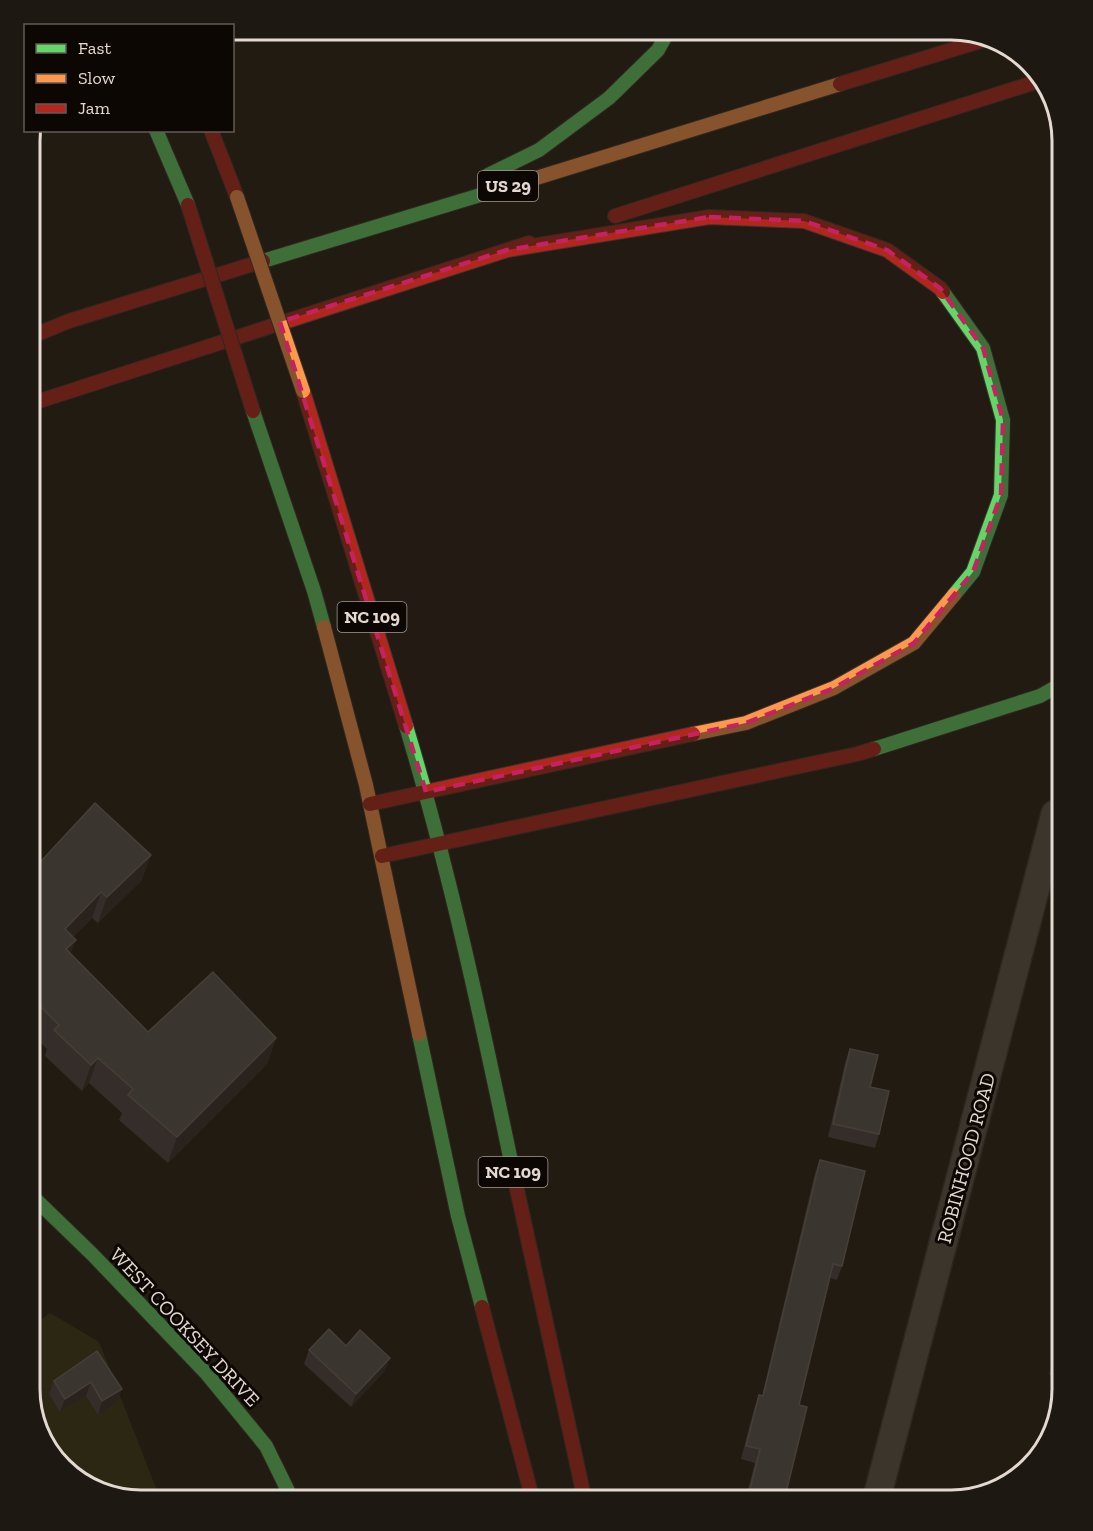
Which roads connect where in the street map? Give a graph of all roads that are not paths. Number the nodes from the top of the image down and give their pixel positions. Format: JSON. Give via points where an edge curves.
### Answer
{"nodes":[{"id":1,"x":663,"y":41,"type":"edge"},
{"id":2,"x":973,"y":43,"type":"edge"},
{"id":3,"x":1034,"y":83,"type":"edge"},
{"id":4,"x":157,"y":132,"type":"edge"},
{"id":5,"x":212,"y":132,"type":"edge"},
{"id":6,"x":398,"y":220,"type":"junction"},
{"id":7,"x":507,"y":250,"type":"junction"},
{"id":8,"x":41,"y":333,"type":"edge"},
{"id":9,"x":41,"y":401,"type":"edge"},
{"id":10,"x":1052,"y":689,"type":"edge"},
{"id":11,"x":426,"y":792,"type":"junction"},
{"id":12,"x":370,"y":804,"type":"junction"},
{"id":13,"x":1052,"y":826,"type":"edge"},
{"id":14,"x":439,"y":844,"type":"junction"},
{"id":15,"x":382,"y":856,"type":"junction"},
{"id":16,"x":40,"y":1204,"type":"edge"},
{"id":17,"x":288,"y":1490,"type":"edge"},
{"id":18,"x":530,"y":1490,"type":"edge"},
{"id":19,"x":583,"y":1490,"type":"edge"},
{"id":20,"x":879,"y":1490,"type":"edge"}],
"edges":[{"from":1,"to":6,"type":"main road","via":[[609,98],[539,150]]},
{"from":2,"to":6,"type":"main road","number":"US 29"},
{"from":3,"to":7,"type":"main road"},
{"from":4,"to":12,"type":"main road","number":"NC 109","bridge":true,"via":[[188,205],[314,591]]},
{"from":5,"to":11,"type":"main road","number":"NC 109","bridge":true,"via":[[303,391]]},
{"from":6,"to":8,"type":"main road","number":"US 29"},
{"from":7,"to":9,"type":"main road"},
{"from":7,"to":11,"type":"main road","via":[[709,217],[804,221],[887,250],[940,288],[983,348],[1003,420],[1001,495],[973,572],[914,643],[834,688],[746,723]]},
{"from":10,"to":14,"type":"main road","via":[[1040,696],[857,754]]},
{"from":11,"to":12,"type":"main road"},
{"from":11,"to":14,"type":"main road","number":"NC 109"},
{"from":12,"to":15,"type":"main road","number":"NC 109"},
{"from":13,"to":20,"type":"street","name":"ROBINHOOD ROAD"},
{"from":14,"to":15,"type":"main road"},
{"from":14,"to":19,"type":"main road","number":"NC 109"},
{"from":15,"to":18,"type":"main road","number":"NC 109","via":[[458,1216]]},
{"from":16,"to":17,"type":"main road","name":"WEST COOKSEY DRIVE","via":[[207,1374],[266,1446]]}]}
